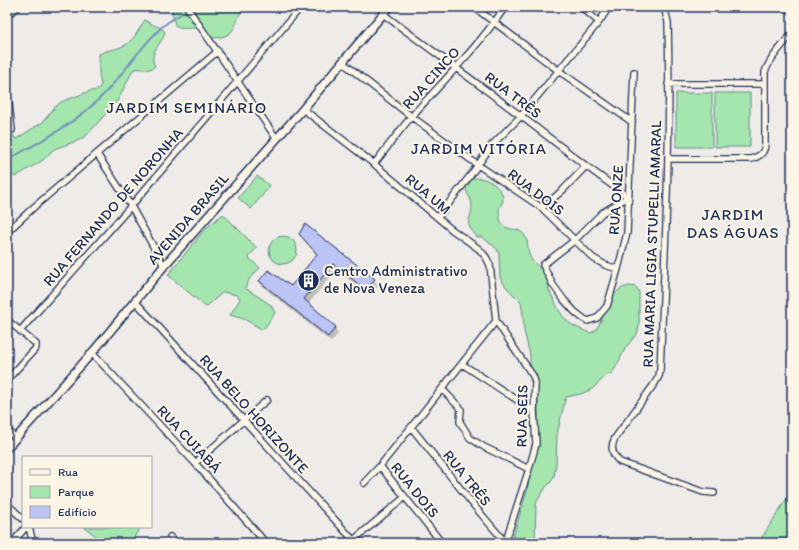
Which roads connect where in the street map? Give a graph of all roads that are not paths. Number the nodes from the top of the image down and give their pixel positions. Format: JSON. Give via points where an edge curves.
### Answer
{"nodes":[{"id":1,"x":18,"y":7,"type":"edge"},
{"id":2,"x":187,"y":7,"type":"edge"},
{"id":3,"x":301,"y":7,"type":"edge"},
{"id":4,"x":389,"y":7,"type":"edge"},
{"id":5,"x":474,"y":7,"type":"edge"},
{"id":6,"x":505,"y":7,"type":"edge"},
{"id":7,"x":581,"y":7,"type":"edge"},
{"id":8,"x":609,"y":7,"type":"edge"},
{"id":9,"x":664,"y":7,"type":"edge"},
{"id":10,"x":7,"y":14,"type":"edge"},
{"id":11,"x":383,"y":14,"type":"junction"},
{"id":12,"x":599,"y":22,"type":"junction"},
{"id":13,"x":494,"y":23,"type":"junction"},
{"id":14,"x":792,"y":34,"type":"edge"},
{"id":15,"x":218,"y":52,"type":"junction"},
{"id":16,"x":342,"y":62,"type":"junction"},
{"id":17,"x":457,"y":68,"type":"junction"},
{"id":18,"x":559,"y":71,"type":"junction"},
{"id":19,"x":634,"y":72,"type":"dead end"},
{"id":20,"x":237,"y":80,"type":"junction"},
{"id":21,"x":668,"y":84,"type":"junction"},
{"id":22,"x":764,"y":84,"type":"junction"},
{"id":23,"x":7,"y":88,"type":"edge"},
{"id":24,"x":8,"y":97,"type":"edge"},
{"id":25,"x":303,"y":109,"type":"junction"},
{"id":26,"x":521,"y":116,"type":"junction"},
{"id":27,"x":412,"y":117,"type":"junction"},
{"id":28,"x":632,"y":122,"type":"junction"},
{"id":29,"x":12,"y":130,"type":"dead end"},
{"id":30,"x":276,"y":138,"type":"junction"},
{"id":31,"x":98,"y":154,"type":"junction"},
{"id":32,"x":668,"y":159,"type":"junction"},
{"id":33,"x":374,"y":164,"type":"junction"},
{"id":34,"x":478,"y":164,"type":"junction"},
{"id":35,"x":586,"y":166,"type":"junction"},
{"id":36,"x":628,"y":197,"type":"junction"},
{"id":37,"x":131,"y":206,"type":"junction"},
{"id":38,"x":542,"y":208,"type":"junction"},
{"id":39,"x":438,"y":217,"type":"junction"},
{"id":40,"x":7,"y":232,"type":"edge"},
{"id":41,"x":575,"y":240,"type":"junction"},
{"id":42,"x":164,"y":266,"type":"junction"},
{"id":43,"x":618,"y":269,"type":"junction"},
{"id":44,"x":135,"y":301,"type":"junction"},
{"id":45,"x":7,"y":320,"type":"edge"},
{"id":46,"x":496,"y":322,"type":"junction"},
{"id":47,"x":20,"y":332,"type":"junction"},
{"id":48,"x":92,"y":353,"type":"junction"},
{"id":49,"x":462,"y":364,"type":"junction"},
{"id":50,"x":8,"y":377,"type":"edge"},
{"id":51,"x":442,"y":389,"type":"junction"},
{"id":52,"x":267,"y":400,"type":"dead end"},
{"id":53,"x":534,"y":411,"type":"junction"},
{"id":54,"x":244,"y":420,"type":"junction"},
{"id":55,"x":411,"y":427,"type":"junction"},
{"id":56,"x":7,"y":430,"type":"edge"},
{"id":57,"x":16,"y":438,"type":"junction"},
{"id":58,"x":7,"y":448,"type":"edge"},
{"id":59,"x":195,"y":464,"type":"junction"},
{"id":60,"x":380,"y":466,"type":"junction"},
{"id":61,"x":529,"y":468,"type":"junction"},
{"id":62,"x":364,"y":483,"type":"dead end"},
{"id":63,"x":714,"y":493,"type":"dead end"},
{"id":64,"x":405,"y":496,"type":"junction"},
{"id":65,"x":7,"y":504,"type":"edge"},
{"id":66,"x":22,"y":518,"type":"edge"},
{"id":67,"x":26,"y":528,"type":"edge"},
{"id":68,"x":27,"y":528,"type":"edge"},
{"id":69,"x":170,"y":537,"type":"dead end"},
{"id":70,"x":353,"y":542,"type":"edge"},
{"id":71,"x":12,"y":543,"type":"edge"},
{"id":72,"x":33,"y":543,"type":"edge"},
{"id":73,"x":176,"y":543,"type":"edge"},
{"id":74,"x":266,"y":543,"type":"edge"},
{"id":75,"x":442,"y":543,"type":"edge"},
{"id":76,"x":505,"y":543,"type":"edge"}],
"edges":[{"from":1,"to":10,"type":"street"},
{"from":2,"to":15,"type":"street"},
{"from":3,"to":20,"type":"street","name":"RUA FERNANDO DE NORONHA"},
{"from":4,"to":11,"type":"street","name":"AVENIDA BRASIL"},
{"from":5,"to":13,"type":"street"},
{"from":6,"to":13,"type":"street","name":"RUA CINCO"},
{"from":7,"to":12,"type":"street"},
{"from":8,"to":12,"type":"street"},
{"from":9,"to":21,"type":"street","name":"RUA MARIA LIGIA STUPELLI AMARAL","via":[[668,22]]},
{"from":11,"to":16,"type":"street","name":"AVENIDA BRASIL"},
{"from":11,"to":17,"type":"street","name":"RUA TRÊS"},
{"from":12,"to":18,"type":"street"},
{"from":13,"to":17,"type":"street","name":"RUA CINCO"},
{"from":13,"to":18,"type":"street"},
{"from":14,"to":22,"type":"street","via":[[764,72]]},
{"from":15,"to":20,"type":"street"},
{"from":15,"to":31,"type":"street"},
{"from":16,"to":25,"type":"street","name":"AVENIDA BRASIL"},
{"from":16,"to":27,"type":"street","name":"RUA DOIS"},
{"from":17,"to":26,"type":"street","name":"RUA TRÊS"},
{"from":17,"to":27,"type":"street","name":"RUA CINCO"},
{"from":18,"to":26,"type":"street"},
{"from":18,"to":28,"type":"street"},
{"from":19,"to":28,"type":"street","name":"RUA ONZE"},
{"from":20,"to":30,"type":"street"},
{"from":20,"to":37,"type":"street","name":"RUA FERNANDO DE NORONHA"},
{"from":21,"to":22,"type":"street"},
{"from":21,"to":32,"type":"street","name":"RUA MARIA LIGIA STUPELLI AMARAL"},
{"from":22,"to":32,"type":"street","via":[[765,148],[760,155],[751,159]]},
{"from":23,"to":24,"type":"street"},
{"from":24,"to":29,"type":"street"},
{"from":25,"to":30,"type":"street","name":"AVENIDA BRASIL"},
{"from":25,"to":33,"type":"street","name":"RUA UM"},
{"from":26,"to":34,"type":"street","via":[[492,145]]},
{"from":26,"to":35,"type":"street","name":"RUA TRÊS"},
{"from":27,"to":33,"type":"street","name":"RUA CINCO"},
{"from":27,"to":34,"type":"street","name":"RUA DOIS"},
{"from":28,"to":36,"type":"street","name":"RUA ONZE"},
{"from":30,"to":42,"type":"street","name":"AVENIDA BRASIL"},
{"from":31,"to":37,"type":"street"},
{"from":31,"to":40,"type":"street"},
{"from":32,"to":63,"type":"street","name":"RUA MARIA LIGIA STUPELLI AMARAL","via":[[659,376],[615,438],[612,449],[620,462],[703,492]]},
{"from":33,"to":39,"type":"street","name":"RUA UM"},
{"from":34,"to":38,"type":"street","name":"RUA DOIS"},
{"from":34,"to":39,"type":"street"},
{"from":35,"to":36,"type":"street","name":"RUA TRÊS"},
{"from":35,"to":38,"type":"street"},
{"from":36,"to":41,"type":"street","via":[[602,213]]},
{"from":36,"to":43,"type":"street","name":"RUA ONZE","via":[[627,233]]},
{"from":37,"to":42,"type":"street"},
{"from":37,"to":47,"type":"street","name":"RUA FERNANDO DE NORONHA"},
{"from":38,"to":41,"type":"street","name":"RUA DOIS"},
{"from":39,"to":46,"type":"street","name":"RUA UM","via":[[486,257],[490,265]]},
{"from":41,"to":43,"type":"street","name":"RUA DOIS","via":[[593,258]]},
{"from":41,"to":43,"type":"street","name":"RUA ONZE","via":[[542,265],[553,285],[584,319],[597,318],[607,306]]},
{"from":42,"to":44,"type":"street","name":"AVENIDA BRASIL"},
{"from":44,"to":48,"type":"street","name":"AVENIDA BRASIL"},
{"from":44,"to":54,"type":"street","name":"RUA BELO HORIZONTE"},
{"from":45,"to":47,"type":"street"},
{"from":46,"to":49,"type":"street","name":"RUA DOIS"},
{"from":46,"to":53,"type":"street","name":"RUA SEIS","via":[[533,376]]},
{"from":47,"to":50,"type":"street","via":[[36,344],[36,348]]},
{"from":48,"to":57,"type":"street","name":"AVENIDA BRASIL"},
{"from":48,"to":59,"type":"street","name":"RUA CUIABÁ"},
{"from":49,"to":51,"type":"street","name":"RUA DOIS"},
{"from":49,"to":53,"type":"street"},
{"from":51,"to":55,"type":"street","name":"RUA DOIS"},
{"from":51,"to":61,"type":"street","via":[[461,409],[460,422],[470,438]]},
{"from":52,"to":54,"type":"street"},
{"from":53,"to":61,"type":"street","name":"RUA SEIS","via":[[536,444]]},
{"from":54,"to":59,"type":"street"},
{"from":54,"to":70,"type":"street","name":"RUA BELO HORIZONTE"},
{"from":55,"to":60,"type":"street","name":"RUA DOIS"},
{"from":55,"to":76,"type":"street","name":"RUA TRÊS"},
{"from":56,"to":57,"type":"street"},
{"from":57,"to":58,"type":"street","name":"AVENIDA BRASIL"},
{"from":59,"to":74,"type":"street","name":"RUA CUIABÁ"},
{"from":60,"to":62,"type":"street"},
{"from":60,"to":64,"type":"street","name":"RUA DOIS"},
{"from":61,"to":76,"type":"street","name":"RUA SEIS"},
{"from":64,"to":70,"type":"street"},
{"from":64,"to":75,"type":"street","name":"RUA DOIS"},
{"from":65,"to":66,"type":"street"},
{"from":67,"to":71,"type":"street"},
{"from":68,"to":72,"type":"street"},
{"from":69,"to":73,"type":"street"}]}
